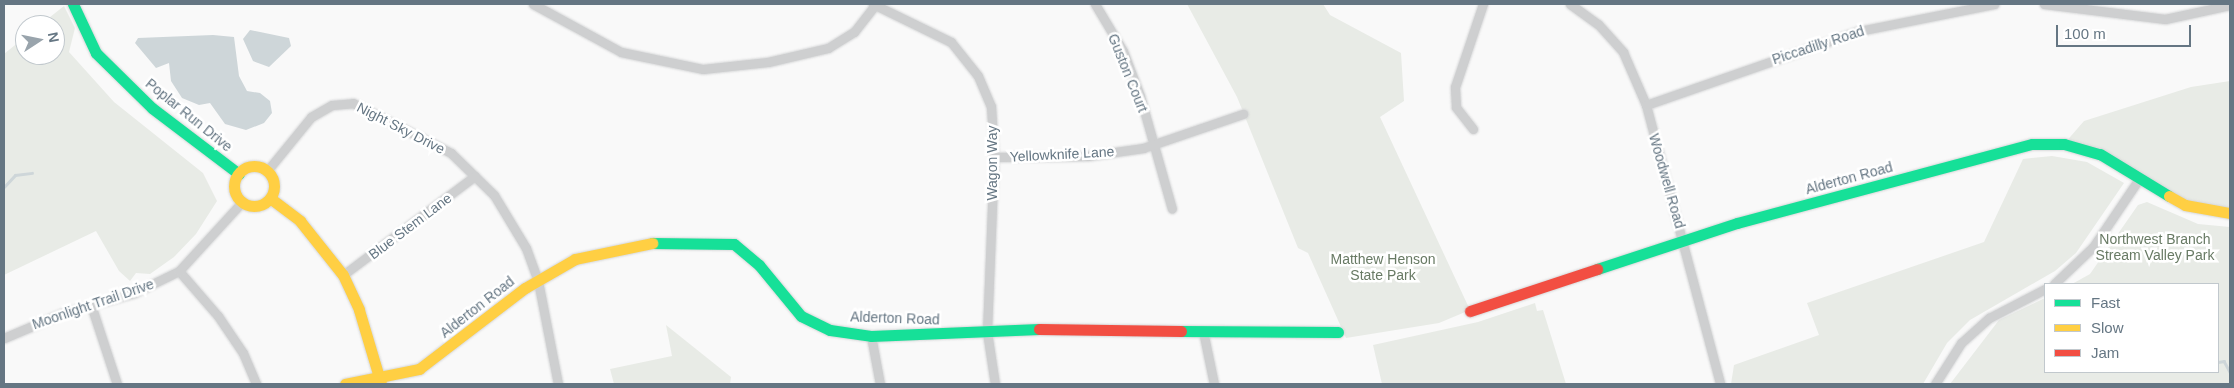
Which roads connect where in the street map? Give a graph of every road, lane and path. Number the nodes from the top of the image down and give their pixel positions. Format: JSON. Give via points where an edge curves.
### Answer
{"nodes":[{"id":1,"x":73,"y":4,"type":"edge"},
{"id":2,"x":533,"y":4,"type":"edge"},
{"id":3,"x":874,"y":4,"type":"edge"},
{"id":4,"x":1095,"y":4,"type":"edge"},
{"id":5,"x":1483,"y":4,"type":"edge"},
{"id":6,"x":1570,"y":4,"type":"edge"},
{"id":7,"x":1994,"y":4,"type":"edge"},
{"id":8,"x":2044,"y":4,"type":"edge"},
{"id":9,"x":2071,"y":5,"type":"edge"},
{"id":10,"x":2230,"y":5,"type":"edge"},
{"id":11,"x":1646,"y":105,"type":"junction"},
{"id":12,"x":1243,"y":114,"type":"dead end"},
{"id":13,"x":1473,"y":129,"type":"dead end"},
{"id":14,"x":1154,"y":145,"type":"junction"},
{"id":15,"x":994,"y":157,"type":"junction"},
{"id":16,"x":267,"y":171,"type":"junction"},
{"id":17,"x":239,"y":174,"type":"junction"},
{"id":18,"x":475,"y":176,"type":"junction"},
{"id":19,"x":2139,"y":179,"type":"junction"},
{"id":20,"x":270,"y":198,"type":"junction"},
{"id":21,"x":242,"y":202,"type":"junction"},
{"id":22,"x":1172,"y":209,"type":"dead end"},
{"id":23,"x":2230,"y":213,"type":"edge"},
{"id":24,"x":1684,"y":240,"type":"junction"},
{"id":25,"x":179,"y":271,"type":"junction"},
{"id":26,"x":343,"y":275,"type":"junction"},
{"id":27,"x":538,"y":281,"type":"junction"},
{"id":28,"x":2055,"y":283,"type":"edge"},
{"id":29,"x":2044,"y":290,"type":"edge"},
{"id":30,"x":91,"y":305,"type":"junction"},
{"id":31,"x":1470,"y":311,"type":"dead end"},
{"id":32,"x":1203,"y":331,"type":"junction"},
{"id":33,"x":987,"y":332,"type":"junction"},
{"id":34,"x":1338,"y":332,"type":"dead end"},
{"id":35,"x":871,"y":336,"type":"junction"},
{"id":36,"x":4,"y":338,"type":"edge"},
{"id":37,"x":381,"y":381,"type":"edge"},
{"id":38,"x":117,"y":384,"type":"edge"},
{"id":39,"x":256,"y":384,"type":"edge"},
{"id":40,"x":346,"y":384,"type":"edge"},
{"id":41,"x":558,"y":384,"type":"edge"},
{"id":42,"x":880,"y":384,"type":"edge"},
{"id":43,"x":994,"y":384,"type":"edge"},
{"id":44,"x":1214,"y":384,"type":"edge"},
{"id":45,"x":1720,"y":384,"type":"edge"},
{"id":46,"x":1936,"y":384,"type":"edge"}],
"edges":[{"from":1,"to":17,"type":"street","name":"Poplar Run Drive","via":[[96,53],[152,108]]},
{"from":2,"to":3,"type":"street","via":[[621,52],[703,68],[768,62],[828,48],[854,32]]},
{"from":3,"to":15,"type":"street","name":"Wagon Way","via":[[936,31],[964,56],[991,106]]},
{"from":4,"to":14,"type":"street","name":"Guston Court","via":[[1123,51]]},
{"from":5,"to":13,"type":"street","via":[[1454,87],[1456,108]]},
{"from":6,"to":11,"type":"street","name":"Woodwell Road","via":[[1598,24],[1623,52]]},
{"from":7,"to":11,"type":"street","name":"Piccadilly Road","via":[[1859,31]]},
{"from":8,"to":9,"type":"street"},
{"from":9,"to":10,"type":"street","via":[[2165,19]]},
{"from":11,"to":24,"type":"street","name":"Woodwell Road"},
{"from":12,"to":14,"type":"street","name":"Yellowknife Lane"},
{"from":14,"to":15,"type":"street","name":"Yellowknife Lane","via":[[1087,156]]},
{"from":14,"to":22,"type":"street","name":"Guston Court"},
{"from":15,"to":33,"type":"street","name":"Wagon Way"},
{"from":16,"to":17,"type":"street","via":[[252,166]]},
{"from":16,"to":18,"type":"street","name":"Night Sky Drive","via":[[311,117],[332,106],[353,103],[451,154]]},
{"from":16,"to":20,"type":"street","via":[[274,189]]},
{"from":17,"to":21,"type":"street","via":[[235,188]]},
{"from":18,"to":26,"type":"street","name":"Blue Stem Lane"},
{"from":18,"to":27,"type":"street","name":"Night Sky Drive","via":[[512,220]]},
{"from":19,"to":23,"type":"street","name":"Alderton Road","via":[[2185,205]]},
{"from":19,"to":24,"type":"street","name":"Alderton Road","via":[[2083,148],[2032,144]]},
{"from":19,"to":28,"type":"street","via":[[2093,247]]},
{"from":20,"to":21,"type":"street","via":[[257,206]]},
{"from":20,"to":26,"type":"street","via":[[300,221]]},
{"from":21,"to":25,"type":"street","name":"Moonlight Trail Drive"},
{"from":24,"to":31,"type":"street","name":"Alderton Road"},
{"from":24,"to":45,"type":"street","name":"Woodwell Road"},
{"from":25,"to":30,"type":"street","name":"Moonlight Trail Drive","via":[[134,293]]},
{"from":25,"to":39,"type":"street","via":[[218,316],[243,353]]},
{"from":26,"to":37,"type":"street"},
{"from":27,"to":35,"type":"street","name":"Alderton Road","via":[[575,259],[610,247],[714,240],[734,244],[748,254],[801,316],[830,330]]},
{"from":27,"to":37,"type":"street","name":"Alderton Road","via":[[434,360]]},
{"from":27,"to":41,"type":"street","name":"Night Sky Drive"},
{"from":29,"to":46,"type":"street","via":[[1989,318],[1961,343]]},
{"from":30,"to":36,"type":"street","name":"Moonlight Trail Drive"},
{"from":30,"to":38,"type":"street"},
{"from":32,"to":33,"type":"street","name":"Alderton Road"},
{"from":32,"to":34,"type":"street","name":"Alderton Road"},
{"from":32,"to":44,"type":"street"},
{"from":33,"to":35,"type":"street","name":"Alderton Road"},
{"from":33,"to":43,"type":"street","name":"Wagon Way"},
{"from":35,"to":42,"type":"street"},
{"from":37,"to":40,"type":"street","name":"Alderton Road"}]}
